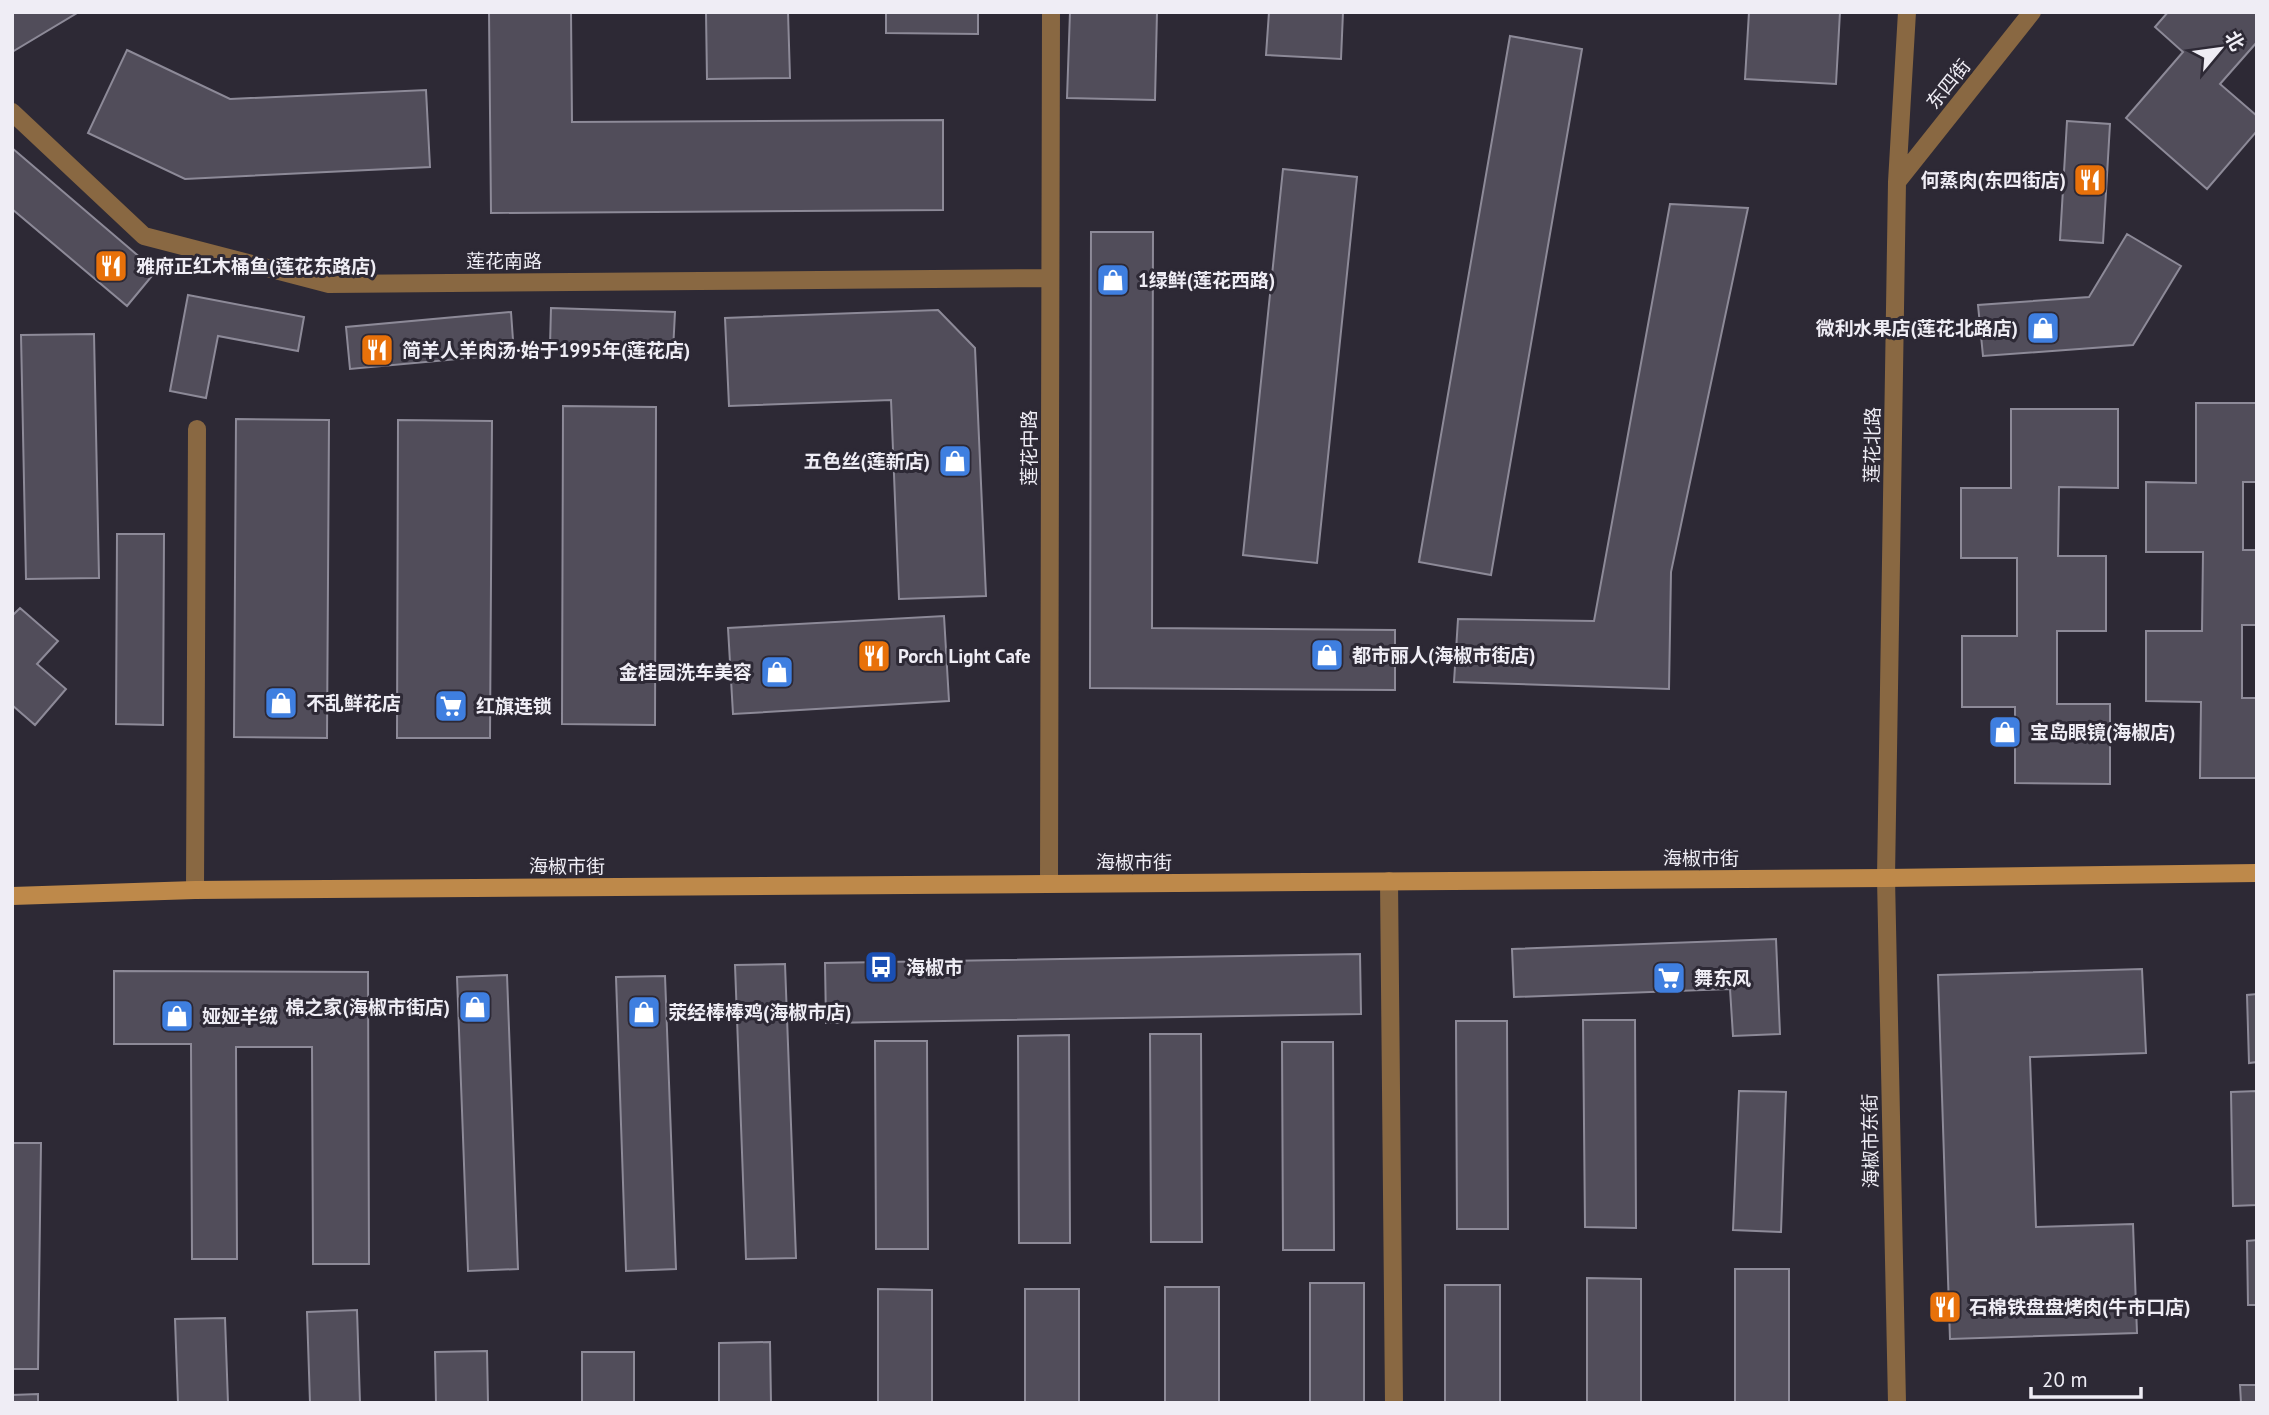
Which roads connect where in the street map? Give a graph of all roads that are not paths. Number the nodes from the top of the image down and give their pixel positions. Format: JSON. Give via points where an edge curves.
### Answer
{"nodes":[{"id":1,"x":1051,"y":12,"type":"edge"},
{"id":2,"x":1907,"y":12,"type":"edge"},
{"id":3,"x":2032,"y":12,"type":"edge"},
{"id":4,"x":12,"y":113,"type":"edge"},
{"id":5,"x":1896,"y":182,"type":"junction"},
{"id":6,"x":1050,"y":278,"type":"junction"},
{"id":7,"x":197,"y":429,"type":"dead end"},
{"id":8,"x":2257,"y":873,"type":"edge"},
{"id":9,"x":1886,"y":878,"type":"junction"},
{"id":10,"x":1389,"y":881,"type":"junction"},
{"id":11,"x":1049,"y":884,"type":"junction"},
{"id":12,"x":195,"y":890,"type":"junction"},
{"id":13,"x":12,"y":896,"type":"edge"},
{"id":14,"x":1394,"y":1403,"type":"edge"},
{"id":15,"x":1896,"y":1403,"type":"edge"}],
"edges":[{"from":1,"to":6,"type":"street","name":"莲花中路"},
{"from":2,"to":5,"type":"street","name":"莲花北路"},
{"from":3,"to":5,"type":"street","name":"东四街"},
{"from":4,"to":6,"type":"street","name":"莲花南路","via":[[144,236],[329,284]]},
{"from":5,"to":9,"type":"street","name":"莲花北路"},
{"from":6,"to":11,"type":"street","name":"莲花中路"},
{"from":7,"to":12,"type":"street"},
{"from":8,"to":9,"type":"street","name":"海椒市街"},
{"from":9,"to":10,"type":"street","name":"海椒市街"},
{"from":9,"to":15,"type":"street","name":"海椒市东街"},
{"from":10,"to":11,"type":"street","name":"海椒市街"},
{"from":10,"to":14,"type":"street"},
{"from":11,"to":12,"type":"street","name":"海椒市街"},
{"from":12,"to":13,"type":"street","name":"海椒市街"}]}
